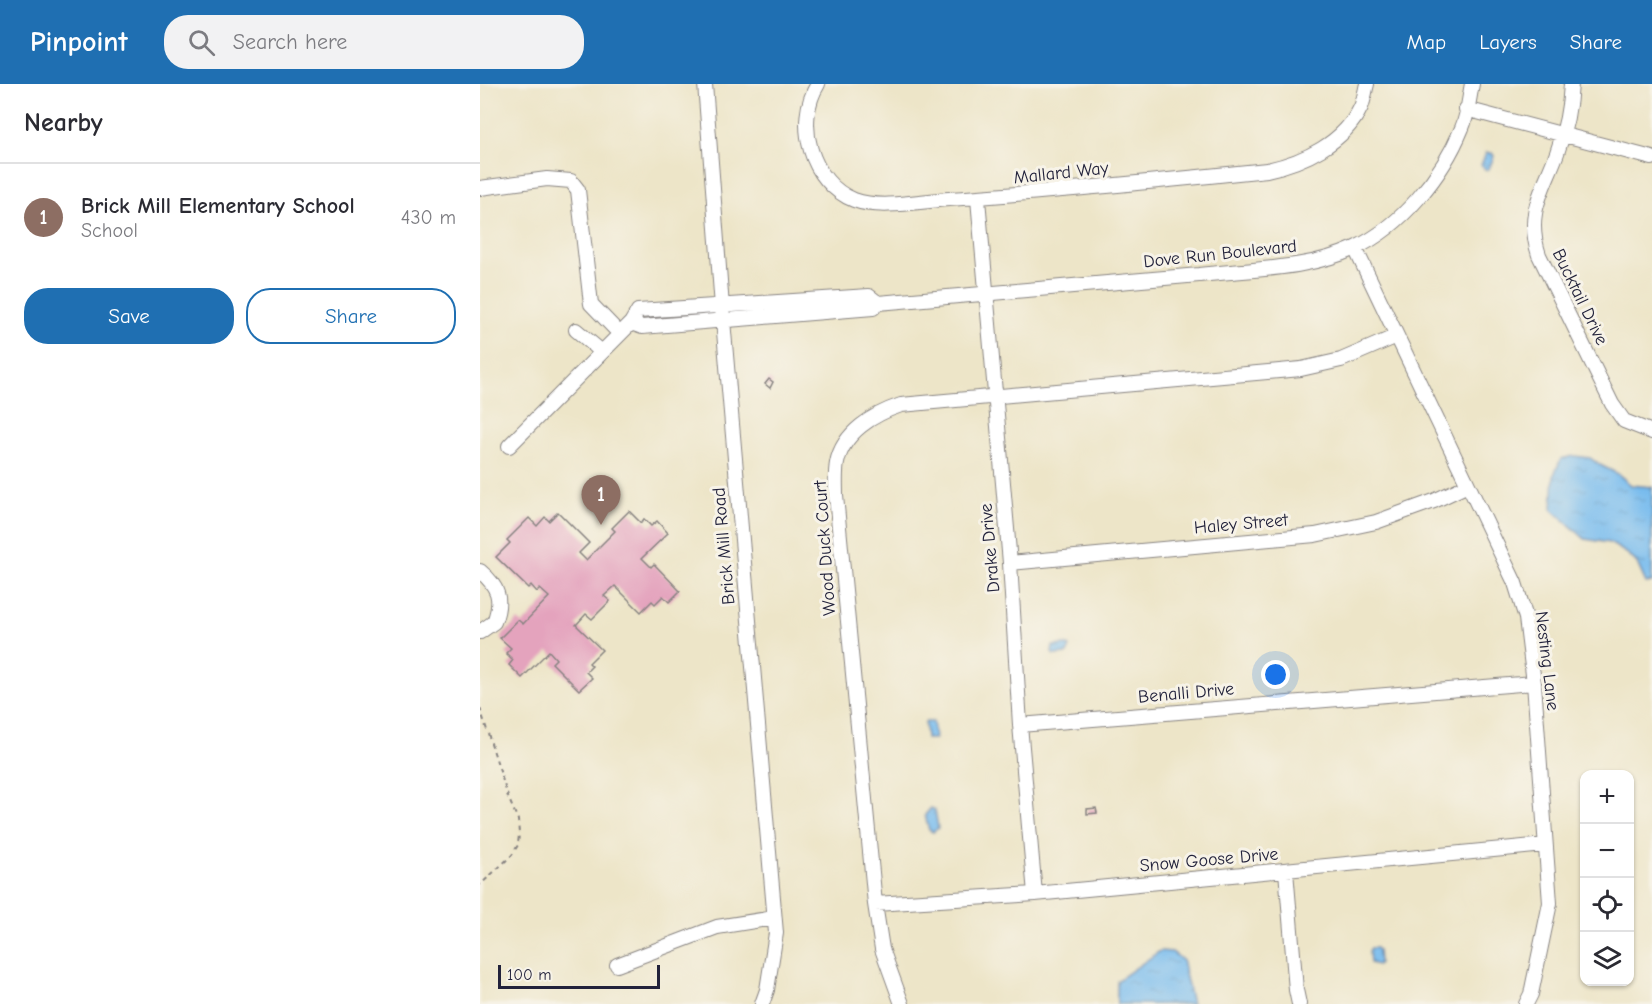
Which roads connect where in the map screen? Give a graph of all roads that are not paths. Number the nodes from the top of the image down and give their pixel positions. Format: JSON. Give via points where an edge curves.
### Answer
{"nodes":[{"id":1,"x":705,"y":84,"type":"edge"},
{"id":2,"x":818,"y":84,"type":"edge"},
{"id":3,"x":1367,"y":84,"type":"edge"},
{"id":4,"x":1472,"y":84,"type":"edge"},
{"id":5,"x":1571,"y":84,"type":"edge"},
{"id":6,"x":1466,"y":110,"type":"junction"},
{"id":7,"x":1563,"y":135,"type":"junction"},
{"id":8,"x":1652,"y":158,"type":"edge"},
{"id":9,"x":480,"y":188,"type":"edge"},
{"id":10,"x":978,"y":199,"type":"junction"},
{"id":11,"x":1355,"y":248,"type":"junction"},
{"id":12,"x":985,"y":293,"type":"junction"},
{"id":13,"x":878,"y":303,"type":"junction"},
{"id":14,"x":722,"y":304,"type":"junction"},
{"id":15,"x":723,"y":320,"type":"junction"},
{"id":16,"x":631,"y":324,"type":"junction"},
{"id":17,"x":576,"y":330,"type":"dead end"},
{"id":18,"x":620,"y":334,"type":"junction"},
{"id":19,"x":1397,"y":336,"type":"junction"},
{"id":20,"x":602,"y":352,"type":"junction"},
{"id":21,"x":995,"y":396,"type":"junction"},
{"id":22,"x":1652,"y":432,"type":"edge"},
{"id":23,"x":509,"y":446,"type":"dead end"},
{"id":24,"x":1468,"y":485,"type":"junction"},
{"id":25,"x":1010,"y":563,"type":"junction"},
{"id":26,"x":480,"y":571,"type":"edge"},
{"id":27,"x":480,"y":633,"type":"edge"},
{"id":28,"x":1534,"y":683,"type":"junction"},
{"id":29,"x":1020,"y":725,"type":"junction"},
{"id":30,"x":1545,"y":845,"type":"junction"},
{"id":31,"x":1286,"y":871,"type":"junction"},
{"id":32,"x":1035,"y":894,"type":"junction"},
{"id":33,"x":875,"y":904,"type":"junction"},
{"id":34,"x":774,"y":918,"type":"junction"},
{"id":35,"x":617,"y":965,"type":"dead end"},
{"id":36,"x":762,"y":1004,"type":"edge"},
{"id":37,"x":902,"y":1004,"type":"edge"},
{"id":38,"x":1299,"y":1004,"type":"edge"},
{"id":39,"x":1526,"y":1004,"type":"edge"}],
"edges":[{"from":1,"to":14,"type":"street","name":"Brick Mill Road"},
{"from":2,"to":10,"type":"street","name":"Mallard Way","via":[[808,111],[812,157],[823,177],[838,191],[855,200],[876,204]]},
{"from":3,"to":10,"type":"street","name":"Mallard Way","via":[[1361,107],[1341,136],[1292,165]]},
{"from":4,"to":6,"type":"street","name":"Dove Run Boulevard"},
{"from":5,"to":7,"type":"street","name":"Bucktail Drive"},
{"from":6,"to":7,"type":"street"},
{"from":6,"to":11,"type":"street","name":"Dove Run Boulevard","via":[[1463,127],[1438,174],[1411,207]]},
{"from":7,"to":8,"type":"street"},
{"from":7,"to":22,"type":"street","name":"Bucktail Drive","via":[[1537,201],[1533,239],[1612,404],[1624,421]]},
{"from":9,"to":18,"type":"street","via":[[548,179],[571,182],[579,190],[591,304]]},
{"from":10,"to":12,"type":"street","name":"Drake Drive"},
{"from":11,"to":12,"type":"street","name":"Dove Run Boulevard","via":[[1315,261],[1275,267]]},
{"from":11,"to":19,"type":"street","name":"Nesting Lane"},
{"from":12,"to":13,"type":"street","name":"Dove Run Boulevard"},
{"from":12,"to":21,"type":"street","name":"Drake Drive"},
{"from":13,"to":14,"type":"street","name":"Dove Run Boulevard","via":[[869,296]]},
{"from":13,"to":15,"type":"street","name":"Dove Run Boulevard","via":[[873,308]]},
{"from":14,"to":15,"type":"street","name":"Brick Mill Road"},
{"from":14,"to":16,"type":"street","name":"Dove Run Boulevard","via":[[638,311]]},
{"from":15,"to":16,"type":"street","name":"Dove Run Boulevard","via":[[642,327]]},
{"from":15,"to":34,"type":"street","name":"Brick Mill Road"},
{"from":16,"to":18,"type":"street"},
{"from":17,"to":20,"type":"street"},
{"from":18,"to":20,"type":"street"},
{"from":19,"to":21,"type":"street","name":"Wood Duck Court","via":[[1341,360],[1301,369]]},
{"from":19,"to":24,"type":"street","name":"Nesting Lane"},
{"from":20,"to":23,"type":"street"},
{"from":21,"to":25,"type":"street","name":"Drake Drive"},
{"from":21,"to":33,"type":"street","name":"Wood Duck Court","via":[[901,405],[882,411],[864,422],[845,444],[837,462],[836,496]]},
{"from":24,"to":25,"type":"street","name":"Haley Street","via":[[1376,522],[1315,535]]},
{"from":24,"to":28,"type":"street","name":"Nesting Lane","via":[[1515,583],[1526,618]]},
{"from":25,"to":29,"type":"street","name":"Drake Drive"},
{"from":26,"to":27,"type":"street","via":[[491,580],[499,601],[494,622]]},
{"from":28,"to":29,"type":"street","name":"Benalli Drive"},
{"from":28,"to":30,"type":"street","name":"Nesting Lane"},
{"from":29,"to":32,"type":"street","name":"Drake Drive"},
{"from":30,"to":31,"type":"street","name":"Snow Goose Drive"},
{"from":30,"to":39,"type":"street","name":"Nesting Lane","via":[[1550,903],[1532,994]]},
{"from":31,"to":32,"type":"street","name":"Snow Goose Drive"},
{"from":31,"to":38,"type":"street"},
{"from":32,"to":33,"type":"street","name":"Snow Goose Drive"},
{"from":33,"to":37,"type":"street","name":"Wood Duck Court","via":[[882,949]]},
{"from":34,"to":35,"type":"street","via":[[717,927]]},
{"from":34,"to":36,"type":"street","name":"Brick Mill Road","via":[[776,933]]}]}
